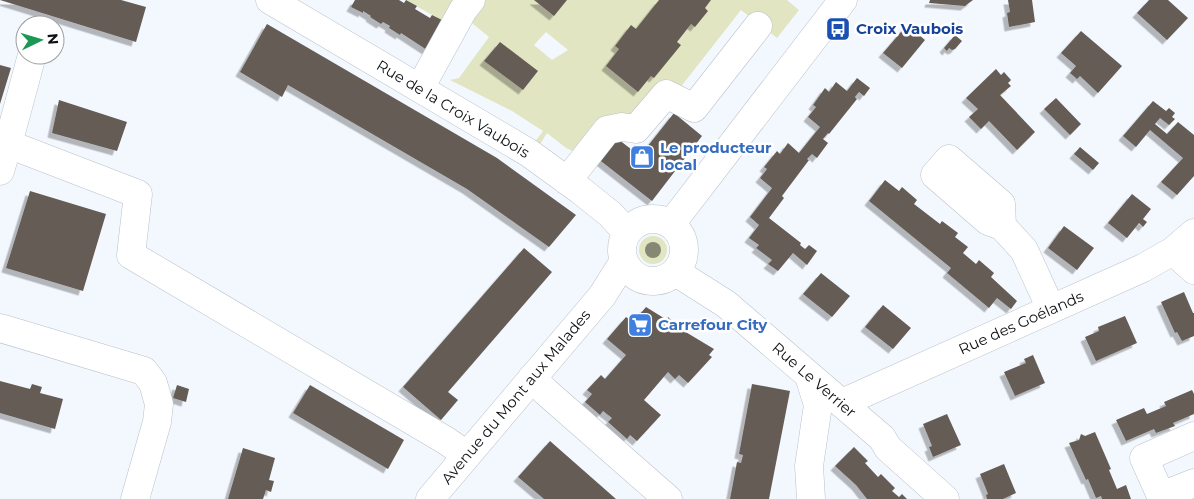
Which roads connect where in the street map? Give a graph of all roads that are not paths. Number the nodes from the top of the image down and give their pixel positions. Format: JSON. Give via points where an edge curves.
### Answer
{"nodes":[{"id":1,"x":270,"y":0,"type":"edge"},
{"id":2,"x":471,"y":0,"type":"edge"},
{"id":3,"x":843,"y":0,"type":"edge"},
{"id":4,"x":758,"y":26,"type":"dead end"},
{"id":5,"x":29,"y":65,"type":"edge"},
{"id":6,"x":420,"y":88,"type":"junction"},
{"id":7,"x":8,"y":144,"type":"junction"},
{"id":8,"x":0,"y":171,"type":"edge"},
{"id":9,"x":567,"y":181,"type":"junction"},
{"id":10,"x":671,"y":224,"type":"junction"},
{"id":11,"x":1002,"y":226,"type":"dead end"},
{"id":12,"x":628,"y":230,"type":"junction"},
{"id":13,"x":1194,"y":233,"type":"edge"},
{"id":14,"x":1173,"y":251,"type":"junction"},
{"id":15,"x":630,"y":269,"type":"junction"},
{"id":16,"x":677,"y":270,"type":"junction"},
{"id":17,"x":1194,"y":270,"type":"edge"},
{"id":18,"x":1051,"y":309,"type":"junction"},
{"id":19,"x":0,"y":328,"type":"edge"},
{"id":20,"x":809,"y":376,"type":"junction"},
{"id":21,"x":527,"y":384,"type":"junction"},
{"id":22,"x":842,"y":403,"type":"junction"},
{"id":23,"x":1194,"y":436,"type":"edge"},
{"id":24,"x":467,"y":455,"type":"junction"},
{"id":25,"x":1194,"y":483,"type":"edge"},
{"id":26,"x":136,"y":499,"type":"edge"},
{"id":27,"x":430,"y":499,"type":"edge"},
{"id":28,"x":646,"y":499,"type":"edge"},
{"id":29,"x":668,"y":499,"type":"edge"},
{"id":30,"x":811,"y":499,"type":"edge"},
{"id":31,"x":945,"y":499,"type":"edge"}],
"edges":[{"from":1,"to":6,"type":"street","name":"Rue de la Croix Vaubois"},
{"from":2,"to":6,"type":"street"},
{"from":3,"to":10,"type":"street"},
{"from":4,"to":9,"type":"street","via":[[694,108],[666,94],[636,129],[607,130]]},
{"from":5,"to":7,"type":"street"},
{"from":6,"to":9,"type":"street","name":"Rue de la Croix Vaubois","via":[[529,153]]},
{"from":7,"to":8,"type":"street"},
{"from":7,"to":24,"type":"street","via":[[138,194],[131,255]]},
{"from":9,"to":12,"type":"street","name":"Rue de la Croix Vaubois"},
{"from":10,"to":12,"type":"street","via":[[655,218],[645,219]]},
{"from":10,"to":16,"type":"street","via":[[680,232],[685,249]]},
{"from":11,"to":18,"type":"street","via":[[1024,250]]},
{"from":12,"to":15,"type":"street","via":[[622,248]]},
{"from":13,"to":14,"type":"street","name":"Rue des Goélands"},
{"from":14,"to":17,"type":"street"},
{"from":14,"to":18,"type":"street","name":"Rue des Goélands"},
{"from":15,"to":16,"type":"street","via":[[654,282]]},
{"from":15,"to":21,"type":"street","name":"Avenue du Mont aux Malades","via":[[602,296]]},
{"from":16,"to":20,"type":"street","name":"Rue Le Verrier","via":[[726,304]]},
{"from":18,"to":22,"type":"street","name":"Rue des Goélands"},
{"from":19,"to":26,"type":"street","via":[[144,371],[153,382],[159,404],[157,422]]},
{"from":20,"to":22,"type":"street","name":"Rue Le Verrier"},
{"from":20,"to":30,"type":"street","via":[[818,405],[809,466]]},
{"from":21,"to":24,"type":"street","name":"Avenue du Mont aux Malades"},
{"from":21,"to":28,"type":"street"},
{"from":21,"to":29,"type":"street"},
{"from":22,"to":31,"type":"street","name":"Rue Le Verrier"},
{"from":23,"to":25,"type":"street","via":[[1144,458],[1161,496]]},
{"from":24,"to":27,"type":"street","name":"Avenue du Mont aux Malades"}]}
